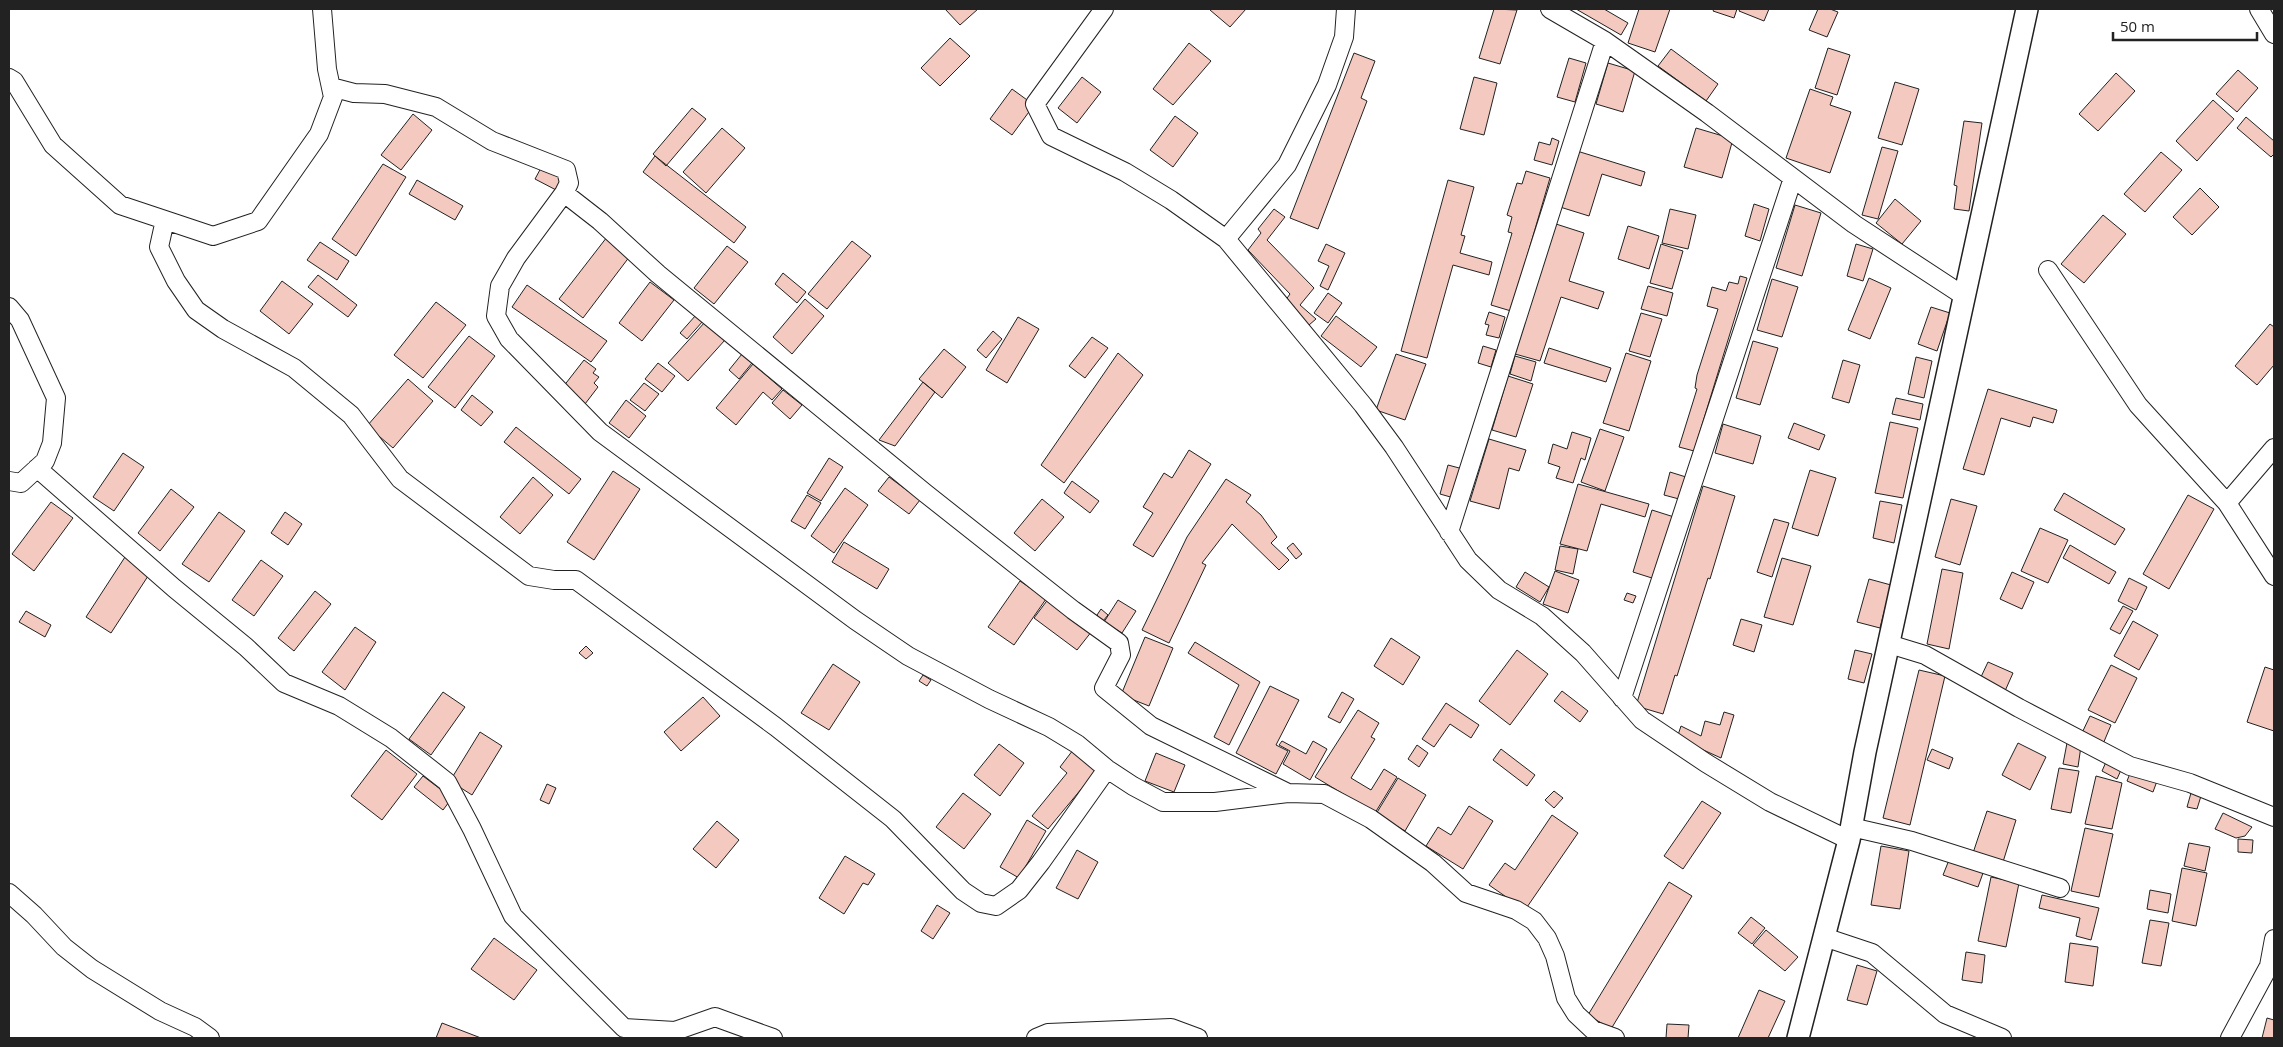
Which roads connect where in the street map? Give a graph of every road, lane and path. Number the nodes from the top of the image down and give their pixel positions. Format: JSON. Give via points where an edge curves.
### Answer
{"nodes":[{"id":1,"x":322,"y":9,"type":"edge"},
{"id":2,"x":1104,"y":9,"type":"edge"},
{"id":3,"x":1346,"y":9,"type":"edge"},
{"id":4,"x":1550,"y":9,"type":"edge"},
{"id":5,"x":2027,"y":9,"type":"edge"},
{"id":6,"x":2258,"y":9,"type":"edge"},
{"id":7,"x":2274,"y":34,"type":"edge"},
{"id":8,"x":1605,"y":41,"type":"junction"},
{"id":9,"x":9,"y":78,"type":"edge"},
{"id":10,"x":331,"y":87,"type":"junction"},
{"id":11,"x":1793,"y":178,"type":"junction"},
{"id":12,"x":564,"y":193,"type":"junction"},
{"id":13,"x":165,"y":220,"type":"junction"},
{"id":14,"x":1226,"y":239,"type":"junction"},
{"id":15,"x":2048,"y":270,"type":"dead end"},
{"id":16,"x":1964,"y":296,"type":"junction"},
{"id":17,"x":9,"y":307,"type":"edge"},
{"id":18,"x":2274,"y":448,"type":"edge"},
{"id":19,"x":37,"y":468,"type":"junction"},
{"id":20,"x":9,"y":480,"type":"edge"},
{"id":21,"x":2227,"y":503,"type":"junction"},
{"id":22,"x":1448,"y":532,"type":"junction"},
{"id":23,"x":2274,"y":576,"type":"edge"},
{"id":24,"x":1889,"y":644,"type":"junction"},
{"id":25,"x":1622,"y":698,"type":"junction"},
{"id":26,"x":1107,"y":769,"type":"junction"},
{"id":27,"x":1288,"y":793,"type":"junction"},
{"id":28,"x":2274,"y":816,"type":"edge"},
{"id":29,"x":1850,"y":833,"type":"junction"},
{"id":30,"x":2060,"y":888,"type":"dead end"},
{"id":31,"x":9,"y":892,"type":"edge"},
{"id":32,"x":1824,"y":938,"type":"junction"},
{"id":33,"x":2274,"y":939,"type":"edge"},
{"id":34,"x":210,"y":1038,"type":"edge"},
{"id":35,"x":773,"y":1038,"type":"edge"},
{"id":36,"x":1036,"y":1038,"type":"edge"},
{"id":37,"x":1198,"y":1038,"type":"edge"},
{"id":38,"x":1615,"y":1038,"type":"edge"},
{"id":39,"x":1798,"y":1038,"type":"edge"},
{"id":40,"x":2002,"y":1038,"type":"edge"},
{"id":41,"x":2230,"y":1038,"type":"edge"}],
"edges":[{"from":1,"to":10,"type":"street"},
{"from":2,"to":14,"type":"street","via":[[1035,104],[1052,136],[1171,200]]},
{"from":3,"to":14,"type":"street","via":[[1344,36],[1327,85],[1287,165]]},
{"from":4,"to":8,"type":"street"},
{"from":5,"to":16,"type":"street"},
{"from":6,"to":7,"type":"street"},
{"from":8,"to":11,"type":"street","via":[[1707,112]]},
{"from":8,"to":22,"type":"street"},
{"from":9,"to":13,"type":"street","via":[[14,81],[53,145],[120,204]]},
{"from":10,"to":12,"type":"street","via":[[354,93],[385,94],[436,107],[492,141],[566,170],[569,183]]},
{"from":10,"to":13,"type":"street","via":[[333,97],[319,134],[258,221],[213,236]]},
{"from":11,"to":16,"type":"street","via":[[1854,224]]},
{"from":11,"to":25,"type":"street"},
{"from":12,"to":26,"type":"street","via":[[516,258],[500,286],[496,316],[510,339],[600,432],[855,620],[908,656],[989,700],[1049,727],[1077,744]]},
{"from":12,"to":27,"type":"street","via":[[925,493],[1119,643],[1121,655],[1104,688],[1151,726]]},
{"from":13,"to":26,"type":"street","via":[[159,247],[176,281],[196,310],[294,368],[351,415],[400,479],[522,571],[529,576],[576,580],[776,727],[893,819],[963,891],[980,904],[996,906],[1019,890]]},
{"from":14,"to":22,"type":"street","via":[[1363,405]]},
{"from":15,"to":21,"type":"street","via":[[2138,405]]},
{"from":16,"to":24,"type":"street"},
{"from":17,"to":19,"type":"street","via":[[20,320],[56,398],[52,443],[45,461]]},
{"from":18,"to":21,"type":"street"},
{"from":19,"to":20,"type":"street","via":[[21,483]]},
{"from":19,"to":35,"type":"street","via":[[284,683],[338,706],[391,738],[447,782],[513,916],[624,1028],[675,1031],[715,1018]]},
{"from":21,"to":23,"type":"street"},
{"from":22,"to":25,"type":"street","via":[[1468,560],[1499,590],[1542,616],[1583,653]]},
{"from":24,"to":28,"type":"street","via":[[1925,655],[2130,766],[2190,783]]},
{"from":24,"to":29,"type":"street"},
{"from":25,"to":29,"type":"street","via":[[1642,720],[1770,802]]},
{"from":26,"to":27,"type":"street","via":[[1163,802],[1215,802]]},
{"from":27,"to":38,"type":"street","via":[[1324,794],[1371,819],[1433,863],[1466,893],[1516,910],[1534,921],[1547,938],[1566,998],[1576,1014],[1593,1030]]},
{"from":29,"to":30,"type":"street","via":[[1912,841]]},
{"from":29,"to":32,"type":"street"},
{"from":31,"to":34,"type":"street","via":[[64,947],[92,969]]},
{"from":32,"to":39,"type":"street"},
{"from":32,"to":40,"type":"street","via":[[1872,953],[1945,1014]]},
{"from":33,"to":41,"type":"street","via":[[2269,966]]},
{"from":36,"to":37,"type":"street","via":[[1048,1033],[1171,1028]]}]}
